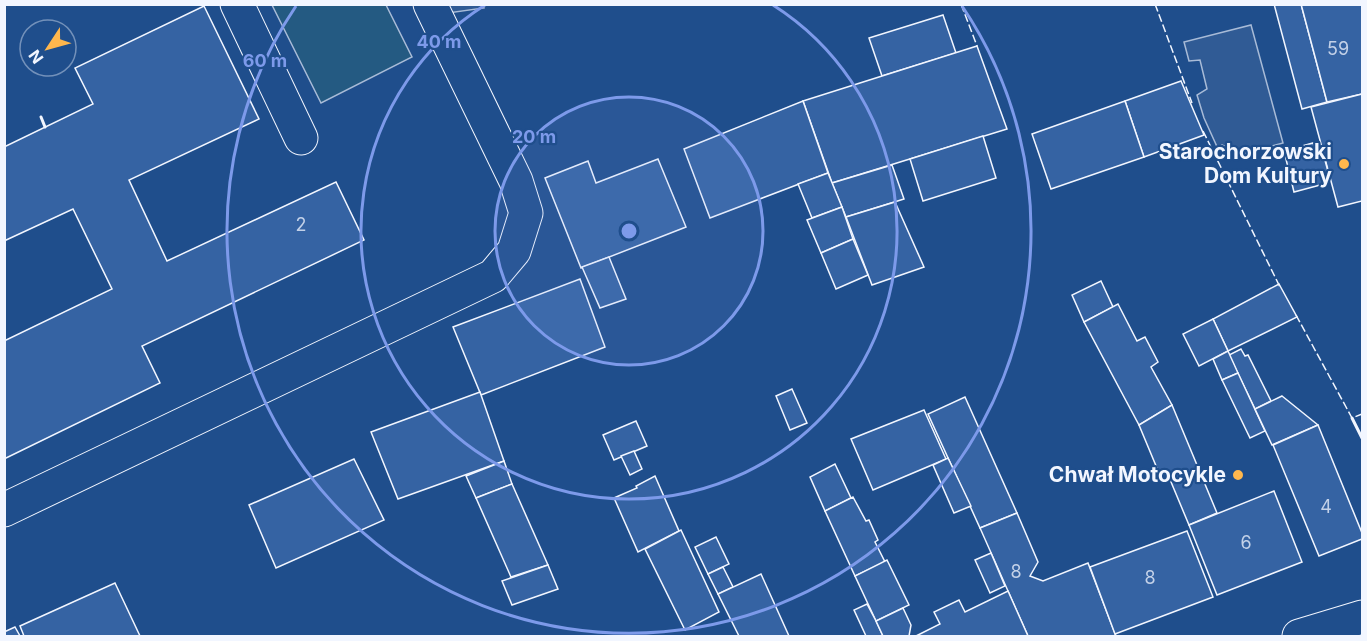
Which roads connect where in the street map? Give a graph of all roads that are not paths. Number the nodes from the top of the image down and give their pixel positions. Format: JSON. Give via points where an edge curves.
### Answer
{"nodes":[{"id":1,"x":237,"y":4,"type":"edge"},
{"id":2,"x":430,"y":4,"type":"edge"},
{"id":3,"x":301,"y":138,"type":"dead end"},
{"id":4,"x":4,"y":510,"type":"edge"},
{"id":5,"x":1362,"y":617,"type":"edge"},
{"id":6,"x":1299,"y":636,"type":"edge"}],
"edges":[{"from":1,"to":3,"type":"street"},
{"from":2,"to":4,"type":"street","via":[[516,181],[526,213],[514,251],[493,276]]},
{"from":5,"to":6,"type":"street"}]}
